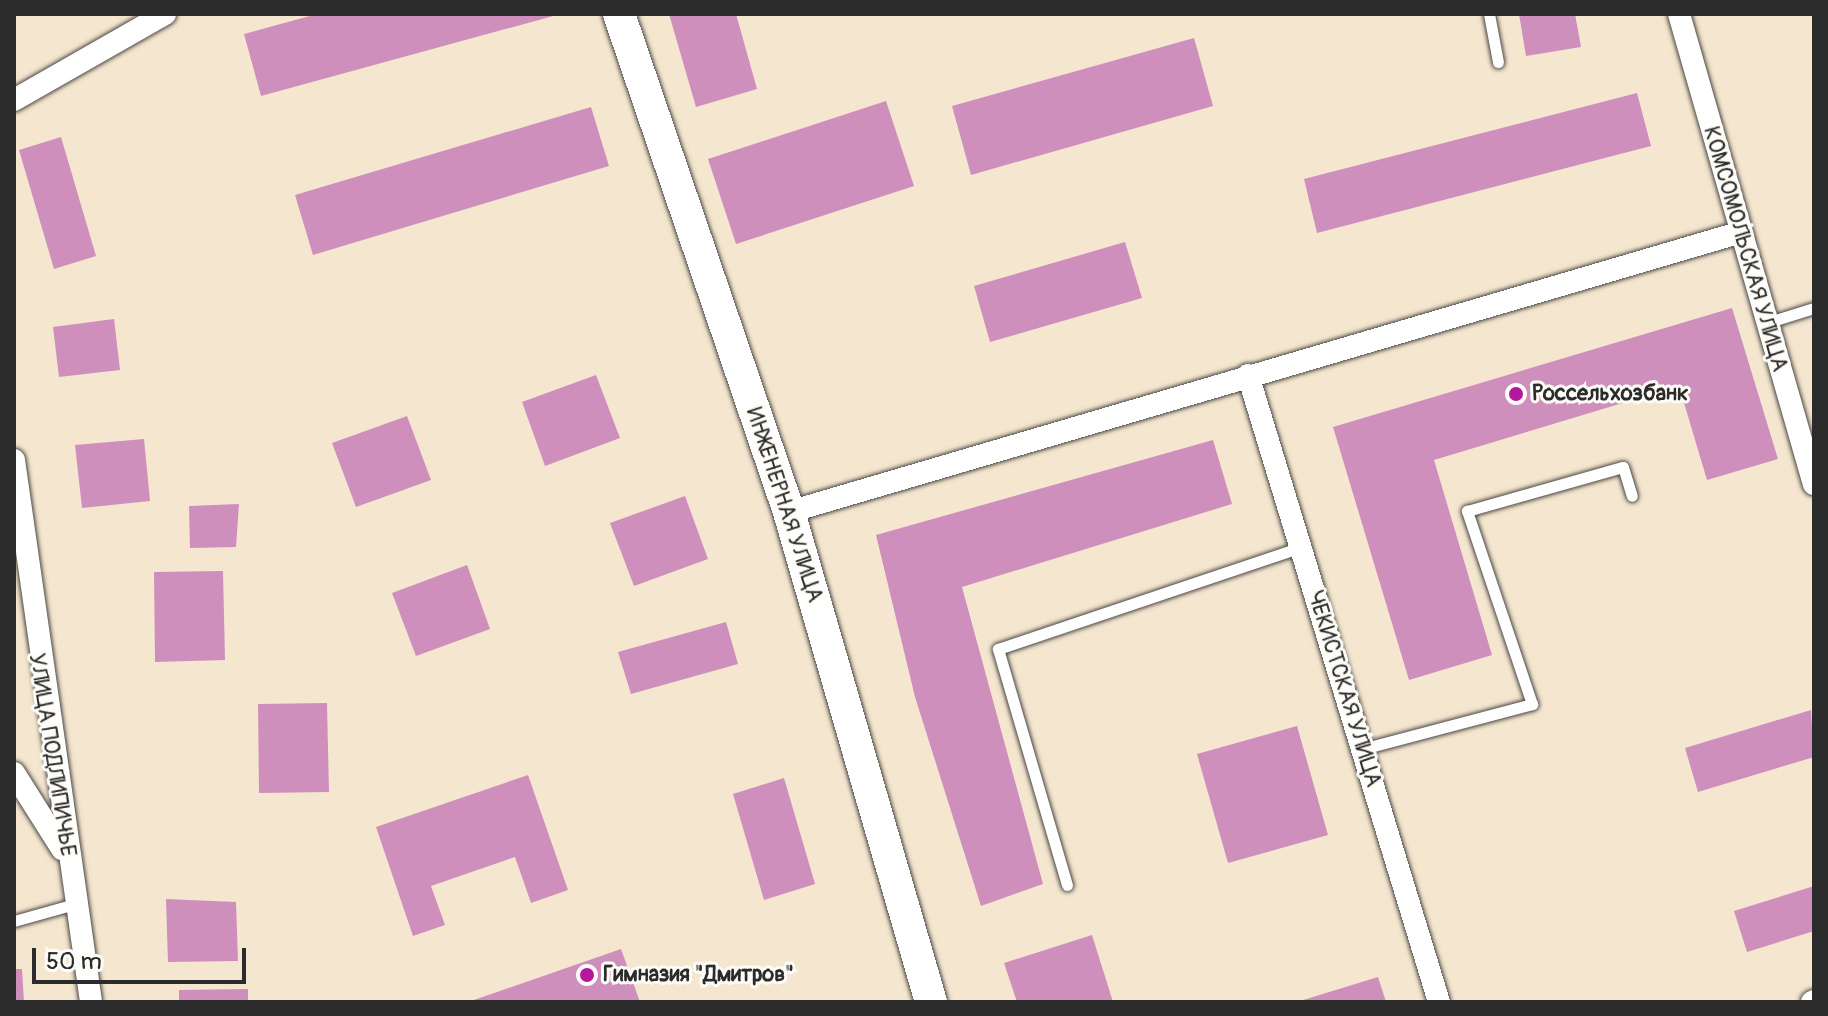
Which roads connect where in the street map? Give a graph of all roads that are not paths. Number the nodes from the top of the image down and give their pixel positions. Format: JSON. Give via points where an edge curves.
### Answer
{"nodes":[{"id":1,"x":165,"y":14,"type":"edge"},
{"id":2,"x":619,"y":14,"type":"edge"},
{"id":3,"x":1489,"y":14,"type":"edge"},
{"id":4,"x":1679,"y":14,"type":"edge"},
{"id":5,"x":1498,"y":62,"type":"dead end"},
{"id":6,"x":14,"y":100,"type":"edge"},
{"id":7,"x":1738,"y":233,"type":"junction"},
{"id":8,"x":1814,"y":308,"type":"edge"},
{"id":9,"x":1765,"y":323,"type":"junction"},
{"id":10,"x":1248,"y":375,"type":"junction"},
{"id":11,"x":14,"y":460,"type":"edge"},
{"id":12,"x":1814,"y":484,"type":"edge"},
{"id":13,"x":1632,"y":496,"type":"dead end"},
{"id":14,"x":789,"y":512,"type":"junction"},
{"id":15,"x":1301,"y":547,"type":"junction"},
{"id":16,"x":1362,"y":749,"type":"junction"},
{"id":17,"x":14,"y":773,"type":"edge"},
{"id":18,"x":68,"y":858,"type":"junction"},
{"id":19,"x":1067,"y":885,"type":"dead end"},
{"id":20,"x":75,"y":904,"type":"junction"},
{"id":21,"x":14,"y":921,"type":"edge"},
{"id":22,"x":91,"y":1002,"type":"edge"},
{"id":23,"x":931,"y":1002,"type":"edge"},
{"id":24,"x":1439,"y":1002,"type":"edge"}],
"edges":[{"from":1,"to":6,"type":"street"},
{"from":2,"to":14,"type":"street","name":"ИНЖЕНЕРНАЯ УЛИЦА"},
{"from":3,"to":5,"type":"lane"},
{"from":4,"to":7,"type":"street","name":"КОМСОМОЛЬСКАЯ УЛИЦА"},
{"from":7,"to":9,"type":"street","name":"КОМСОМОЛЬСКАЯ УЛИЦА"},
{"from":7,"to":10,"type":"street"},
{"from":8,"to":9,"type":"lane"},
{"from":9,"to":12,"type":"street","name":"КОМСОМОЛЬСКАЯ УЛИЦА"},
{"from":10,"to":14,"type":"street"},
{"from":10,"to":15,"type":"street","name":"ЧЕКИСТСКАЯ УЛИЦА"},
{"from":11,"to":18,"type":"street","name":"УЛИЦА ПОДЛИПИЧЬЕ"},
{"from":13,"to":16,"type":"lane","via":[[1623,467],[1467,511],[1532,704]]},
{"from":14,"to":23,"type":"street","name":"ИНЖЕНЕРНАЯ УЛИЦА"},
{"from":15,"to":16,"type":"street","name":"ЧЕКИСТСКАЯ УЛИЦА"},
{"from":15,"to":19,"type":"lane","via":[[998,649]]},
{"from":16,"to":24,"type":"street","name":"ЧЕКИСТСКАЯ УЛИЦА"},
{"from":17,"to":18,"type":"street"},
{"from":18,"to":20,"type":"street","name":"УЛИЦА ПОДЛИПИЧЬЕ"},
{"from":20,"to":21,"type":"lane"},
{"from":20,"to":22,"type":"street","name":"УЛИЦА ПОДЛИПИЧЬЕ"}]}
